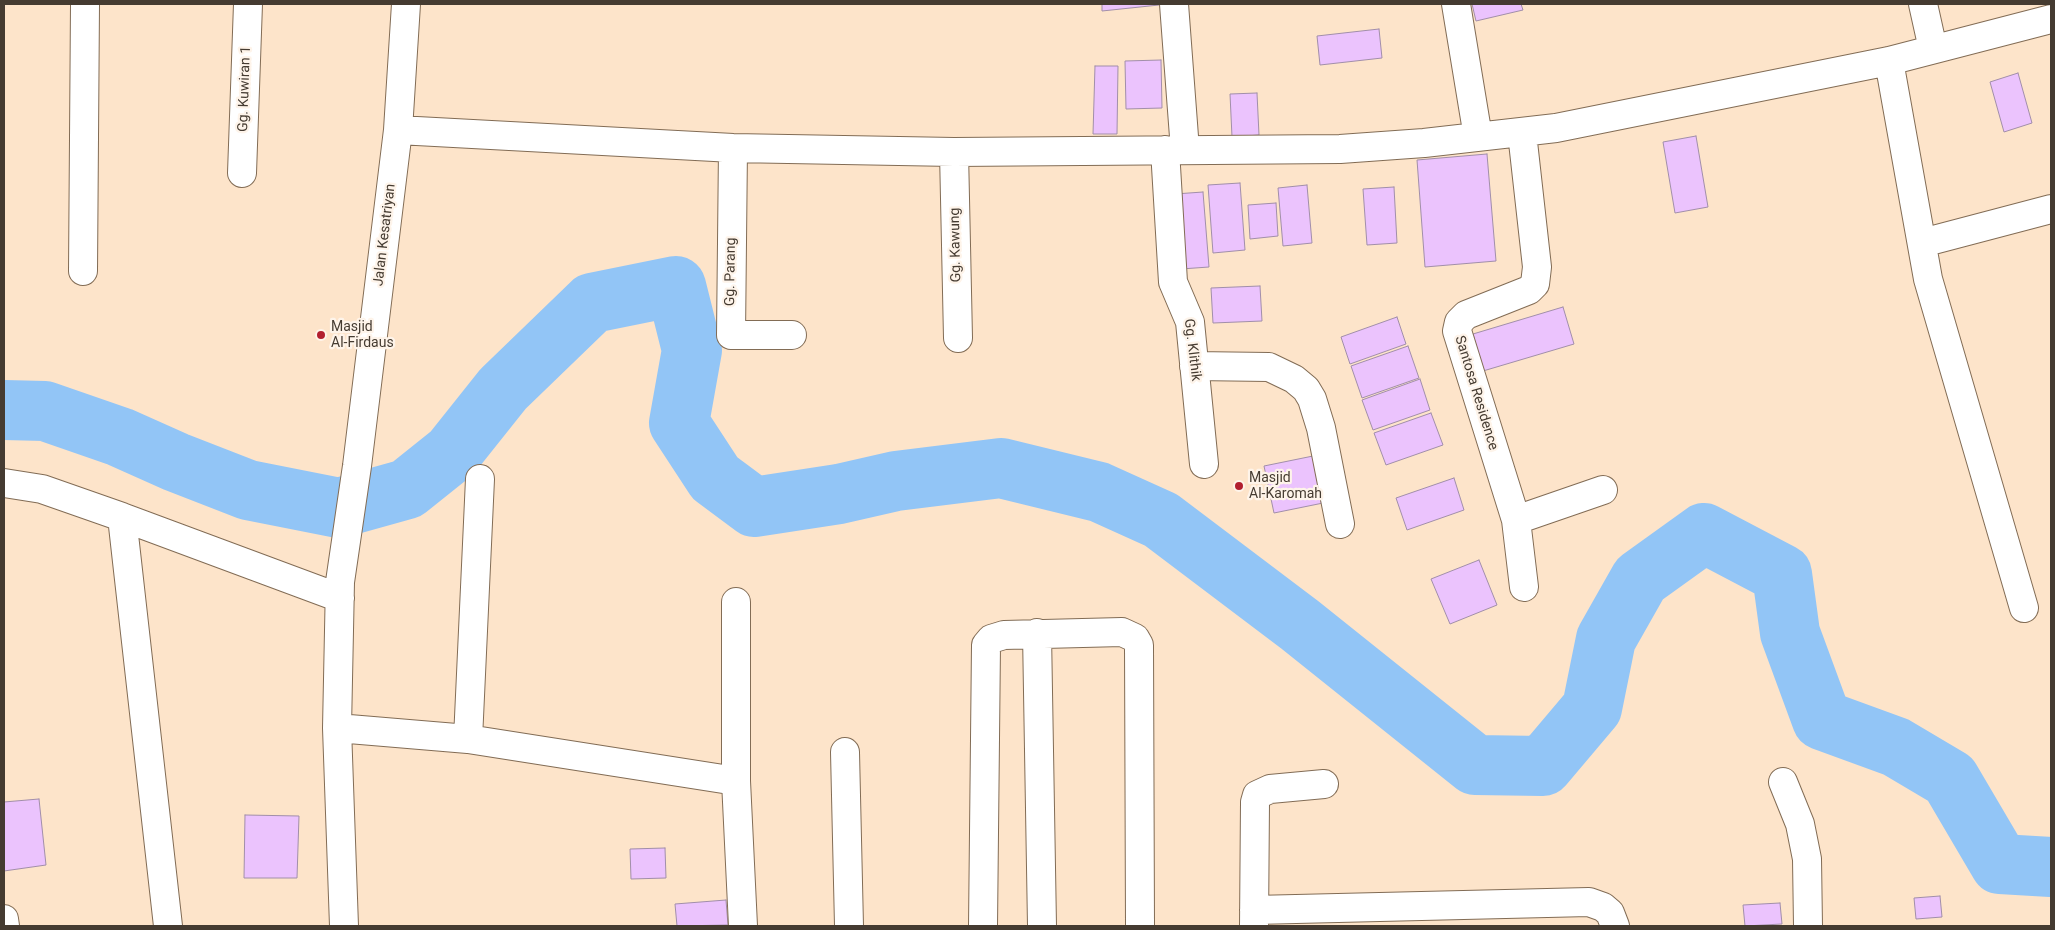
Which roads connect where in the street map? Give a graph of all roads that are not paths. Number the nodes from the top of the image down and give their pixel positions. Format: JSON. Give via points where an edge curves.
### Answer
{"nodes":[{"id":1,"x":85,"y":4,"type":"edge"},
{"id":2,"x":248,"y":4,"type":"edge"},
{"id":3,"x":406,"y":4,"type":"edge"},
{"id":4,"x":1174,"y":4,"type":"edge"},
{"id":5,"x":1456,"y":4,"type":"edge"},
{"id":6,"x":1923,"y":4,"type":"edge"},
{"id":7,"x":2051,"y":19,"type":"edge"},
{"id":8,"x":1933,"y":49,"type":"junction"},
{"id":9,"x":1889,"y":61,"type":"junction"},
{"id":10,"x":398,"y":130,"type":"junction"},
{"id":11,"x":1522,"y":132,"type":"junction"},
{"id":12,"x":1478,"y":137,"type":"junction"},
{"id":13,"x":733,"y":148,"type":"junction"},
{"id":14,"x":1175,"y":150,"type":"junction"},
{"id":15,"x":954,"y":152,"type":"junction"},
{"id":16,"x":242,"y":174,"type":"dead end"},
{"id":17,"x":2051,"y":209,"type":"edge"},
{"id":18,"x":1922,"y":243,"type":"junction"},
{"id":19,"x":84,"y":271,"type":"dead end"},
{"id":20,"x":792,"y":335,"type":"dead end"},
{"id":21,"x":958,"y":338,"type":"dead end"},
{"id":22,"x":1194,"y":366,"type":"junction"},
{"id":23,"x":1204,"y":464,"type":"dead end"},
{"id":24,"x":480,"y":479,"type":"dead end"},
{"id":25,"x":4,"y":483,"type":"edge"},
{"id":26,"x":1603,"y":490,"type":"dead end"},
{"id":27,"x":122,"y":517,"type":"junction"},
{"id":28,"x":1516,"y":520,"type":"junction"},
{"id":29,"x":1340,"y":524,"type":"dead end"},
{"id":30,"x":1524,"y":587,"type":"dead end"},
{"id":31,"x":340,"y":598,"type":"junction"},
{"id":32,"x":736,"y":602,"type":"dead end"},
{"id":33,"x":2024,"y":608,"type":"dead end"},
{"id":34,"x":1037,"y":633,"type":"junction"},
{"id":35,"x":337,"y":728,"type":"junction"},
{"id":36,"x":468,"y":739,"type":"junction"},
{"id":37,"x":845,"y":752,"type":"dead end"},
{"id":38,"x":736,"y":781,"type":"junction"},
{"id":39,"x":1783,"y":782,"type":"dead end"},
{"id":40,"x":1324,"y":784,"type":"dead end"},
{"id":41,"x":1254,"y":918,"type":"edge"},
{"id":42,"x":4,"y":919,"type":"edge"},
{"id":43,"x":5,"y":926,"type":"edge"},
{"id":44,"x":168,"y":926,"type":"edge"},
{"id":45,"x":344,"y":926,"type":"edge"},
{"id":46,"x":743,"y":926,"type":"edge"},
{"id":47,"x":849,"y":926,"type":"edge"},
{"id":48,"x":983,"y":926,"type":"edge"},
{"id":49,"x":1042,"y":926,"type":"edge"},
{"id":50,"x":1140,"y":926,"type":"edge"},
{"id":51,"x":1615,"y":926,"type":"edge"},
{"id":52,"x":1808,"y":926,"type":"edge"}],
"edges":[{"from":1,"to":19,"type":"street"},
{"from":2,"to":16,"type":"street","name":"Gg. Kuwiran 1"},
{"from":3,"to":10,"type":"street","name":"Jalan Kesatriyan"},
{"from":4,"to":14,"type":"street","name":"Gg. Klithik"},
{"from":5,"to":12,"type":"street"},
{"from":6,"to":8,"type":"street"},
{"from":7,"to":8,"type":"street"},
{"from":8,"to":9,"type":"street"},
{"from":9,"to":11,"type":"street","via":[[1556,128]]},
{"from":9,"to":18,"type":"street"},
{"from":10,"to":13,"type":"street"},
{"from":10,"to":31,"type":"street","name":"Jalan Kesatriyan"},
{"from":11,"to":12,"type":"street"},
{"from":11,"to":28,"type":"street","name":"Santosa Residence","via":[[1535,284],[1529,290],[1466,315],[1459,322],[1457,331]]},
{"from":12,"to":14,"type":"street","via":[[1340,149]]},
{"from":13,"to":15,"type":"street"},
{"from":13,"to":20,"type":"street","name":"Gg. Parang","via":[[731,335]]},
{"from":14,"to":15,"type":"street"},
{"from":14,"to":22,"type":"street","name":"Gg. Klithik","via":[[1173,282],[1190,322]]},
{"from":15,"to":21,"type":"street","name":"Gg. Kawung"},
{"from":17,"to":18,"type":"street"},
{"from":18,"to":33,"type":"street","via":[[1928,279]]},
{"from":22,"to":23,"type":"street","name":"Gg. Klithik"},
{"from":22,"to":29,"type":"street","via":[[1269,367],[1306,389],[1321,428]]},
{"from":24,"to":36,"type":"street"},
{"from":25,"to":27,"type":"street","via":[[42,489]]},
{"from":26,"to":28,"type":"street"},
{"from":27,"to":31,"type":"street"},
{"from":27,"to":44,"type":"street"},
{"from":28,"to":30,"type":"street","name":"Santosa Residence"},
{"from":31,"to":35,"type":"street","name":"Jalan Kesatriyan"},
{"from":32,"to":38,"type":"street"},
{"from":34,"to":48,"type":"street","via":[[1004,635],[991,639],[986,645]]},
{"from":34,"to":49,"type":"street"},
{"from":34,"to":50,"type":"street","via":[[1122,632],[1135,638],[1139,645]]},
{"from":35,"to":36,"type":"street"},
{"from":35,"to":45,"type":"street","name":"Jalan Kesatriyan"},
{"from":36,"to":38,"type":"street"},
{"from":37,"to":47,"type":"street"},
{"from":38,"to":46,"type":"street"},
{"from":39,"to":52,"type":"street","via":[[1800,824],[1807,858]]},
{"from":40,"to":41,"type":"street","via":[[1270,789],[1257,795],[1254,802]]},
{"from":41,"to":51,"type":"street","via":[[1589,902],[1604,907]]},
{"from":42,"to":43,"type":"street"}]}
